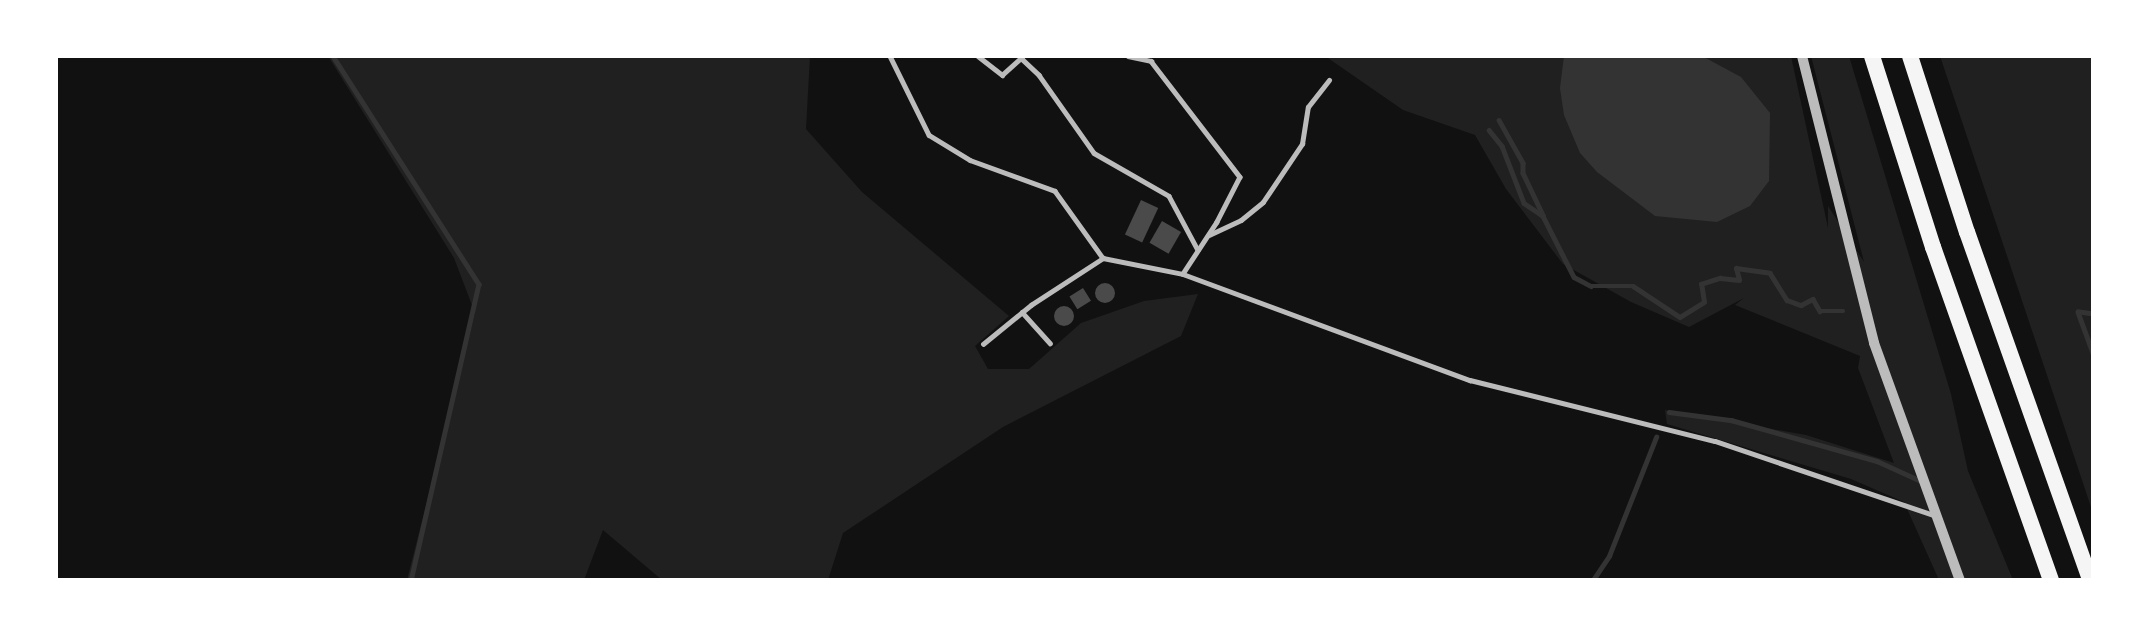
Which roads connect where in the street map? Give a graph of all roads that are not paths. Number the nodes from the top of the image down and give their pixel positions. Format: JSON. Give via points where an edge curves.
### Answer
{"nodes":[{"id":1,"x":890,"y":56,"type":"edge"},
{"id":2,"x":978,"y":56,"type":"edge"},
{"id":3,"x":1128,"y":56,"type":"edge"},
{"id":4,"x":1802,"y":56,"type":"edge"},
{"id":5,"x":1872,"y":56,"type":"edge"},
{"id":6,"x":1910,"y":56,"type":"edge"},
{"id":7,"x":1022,"y":57,"type":"edge"},
{"id":8,"x":1329,"y":80,"type":"dead end"},
{"id":9,"x":1208,"y":236,"type":"junction"},
{"id":10,"x":1198,"y":251,"type":"junction"},
{"id":11,"x":1103,"y":258,"type":"junction"},
{"id":12,"x":1183,"y":274,"type":"junction"},
{"id":13,"x":1022,"y":312,"type":"junction"},
{"id":14,"x":1051,"y":343,"type":"dead end"},
{"id":15,"x":983,"y":344,"type":"dead end"},
{"id":16,"x":1934,"y":515,"type":"junction"},
{"id":17,"x":1960,"y":580,"type":"edge"},
{"id":18,"x":2051,"y":580,"type":"edge"},
{"id":19,"x":2090,"y":580,"type":"edge"}],
"edges":[{"from":1,"to":11,"type":"lane","via":[[929,135],[970,160],[1055,191]]},
{"from":2,"to":7,"type":"lane","via":[[1002,75]]},
{"from":3,"to":9,"type":"lane","via":[[1151,61],[1240,177]]},
{"from":4,"to":16,"type":"street","via":[[1874,343]]},
{"from":5,"to":18,"type":"highway","via":[[1933,247]]},
{"from":6,"to":19,"type":"highway"},
{"from":7,"to":10,"type":"lane","via":[[1094,153],[1169,197]]},
{"from":8,"to":9,"type":"lane","via":[[1308,107],[1302,144],[1263,202],[1241,220]]},
{"from":9,"to":10,"type":"lane"},
{"from":10,"to":12,"type":"lane"},
{"from":11,"to":12,"type":"lane"},
{"from":11,"to":13,"type":"lane"},
{"from":12,"to":16,"type":"lane","via":[[1470,380],[1715,441]]},
{"from":13,"to":14,"type":"lane"},
{"from":13,"to":15,"type":"lane"},
{"from":16,"to":17,"type":"street"}]}
